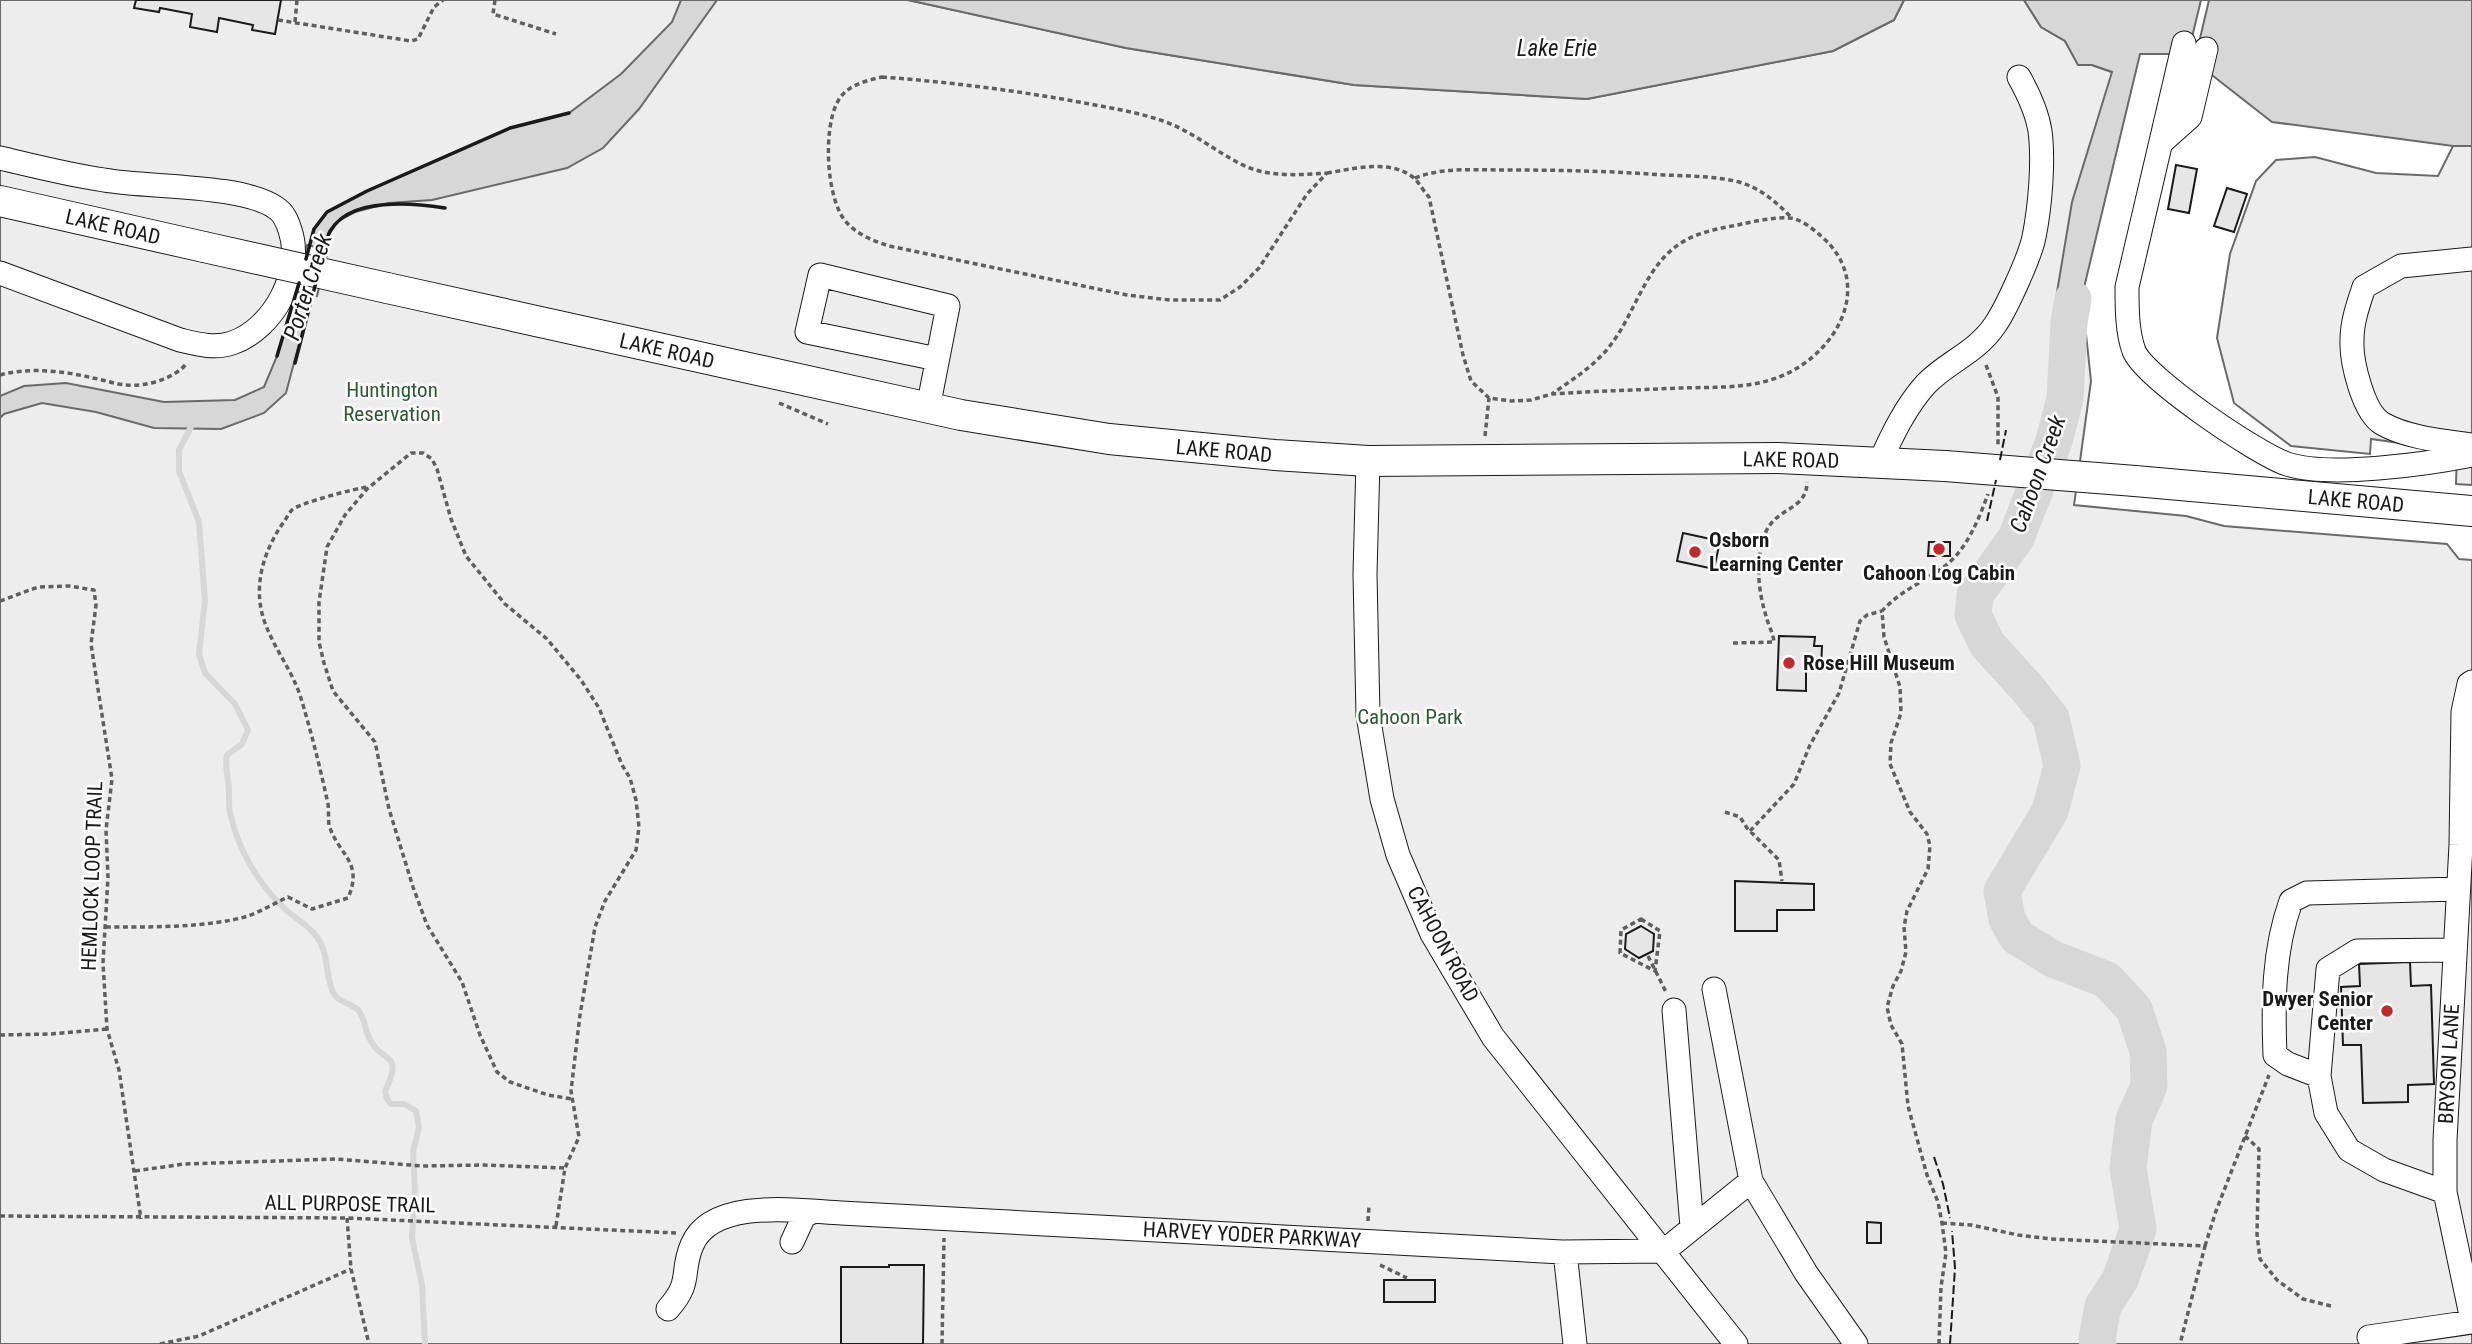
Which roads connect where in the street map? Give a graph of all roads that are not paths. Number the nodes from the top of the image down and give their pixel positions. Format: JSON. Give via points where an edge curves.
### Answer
{"nodes":[{"id":1,"x":2195,"y":46,"type":"dead end"},
{"id":2,"x":2019,"y":77,"type":"dead end"},
{"id":3,"x":0,"y":158,"type":"edge"},
{"id":4,"x":0,"y":201,"type":"edge"},
{"id":5,"x":2472,"y":259,"type":"edge"},
{"id":6,"x":0,"y":273,"type":"edge"},
{"id":7,"x":937,"y":359,"type":"junction"},
{"id":8,"x":928,"y":408,"type":"junction"},
{"id":9,"x":2472,"y":445,"type":"edge"},
{"id":10,"x":2472,"y":455,"type":"edge"},
{"id":11,"x":1368,"y":461,"type":"junction"},
{"id":12,"x":1880,"y":462,"type":"junction"},
{"id":13,"x":2472,"y":510,"type":"edge"},
{"id":14,"x":2472,"y":682,"type":"edge"},
{"id":15,"x":2458,"y":889,"type":"junction"},
{"id":16,"x":2461,"y":962,"type":"edge"},
{"id":17,"x":1714,"y":989,"type":"dead end"},
{"id":18,"x":1674,"y":1010,"type":"road end"},
{"id":19,"x":2319,"y":1076,"type":"junction"},
{"id":20,"x":1751,"y":1181,"type":"junction"},
{"id":21,"x":2445,"y":1192,"type":"junction"},
{"id":22,"x":812,"y":1212,"type":"junction"},
{"id":23,"x":1692,"y":1227,"type":"junction"},
{"id":24,"x":792,"y":1242,"type":"dead end"},
{"id":25,"x":1664,"y":1251,"type":"junction"},
{"id":26,"x":1565,"y":1252,"type":"junction"},
{"id":27,"x":668,"y":1309,"type":"dead end"},
{"id":28,"x":2472,"y":1321,"type":"edge"},
{"id":29,"x":2370,"y":1337,"type":"dead end"},
{"id":30,"x":1733,"y":1343,"type":"edge"},
{"id":31,"x":1575,"y":1344,"type":"edge"},
{"id":32,"x":1856,"y":1344,"type":"edge"}],
"edges":[{"from":1,"to":10,"type":"street","via":[[2162,142],[2127,288],[2135,352],[2153,374],[2248,444],[2287,464],[2329,470]]},
{"from":2,"to":12,"type":"street","via":[[2040,131],[2041,171],[2033,239],[1995,326],[1972,351],[1927,383],[1898,424]]},
{"from":3,"to":6,"type":"street","via":[[105,180],[255,197],[281,211],[295,254],[289,281],[274,310],[246,335],[218,345],[175,338]]},
{"from":4,"to":8,"type":"main road","name":"LAKE ROAD","bridge":true},
{"from":5,"to":9,"type":"street","via":[[2401,266],[2364,288],[2352,341],[2362,392],[2381,423],[2429,439]]},
{"from":7,"to":7,"type":"street","via":[[948,306],[820,275],[807,332]]},
{"from":7,"to":8,"type":"street"},
{"from":8,"to":11,"type":"main road","name":"LAKE ROAD","via":[[1109,439]]},
{"from":11,"to":12,"type":"main road","name":"LAKE ROAD","via":[[1778,458]]},
{"from":11,"to":25,"type":"street","name":"CAHOON ROAD","via":[[1368,715],[1382,799],[1398,855],[1433,934],[1493,1037]]},
{"from":12,"to":13,"type":"main road","name":"LAKE ROAD","bridge":true},
{"from":14,"to":15,"type":"street","name":"BRYSON LANE","via":[[2463,712]]},
{"from":15,"to":16,"type":"street","name":"BRYSON LANE"},
{"from":15,"to":19,"type":"street","via":[[2307,893],[2291,901],[2283,922],[2273,989],[2275,1055]]},
{"from":16,"to":19,"type":"street","via":[[2357,951],[2328,969]]},
{"from":16,"to":21,"type":"street","name":"BRYSON LANE","via":[[2445,1140]]},
{"from":17,"to":20,"type":"street"},
{"from":18,"to":23,"type":"street"},
{"from":19,"to":21,"type":"street","via":[[2326,1113],[2349,1150],[2385,1171]]},
{"from":20,"to":23,"type":"street"},
{"from":20,"to":32,"type":"street","via":[[1806,1273]]},
{"from":21,"to":28,"type":"street","name":"BRYSON LANE"},
{"from":22,"to":24,"type":"street","via":[[804,1216]]},
{"from":22,"to":26,"type":"street","name":"HARVEY YODER PARKWAY"},
{"from":22,"to":27,"type":"street","name":"HARVEY YODER PARKWAY","via":[[746,1211],[714,1222],[691,1246],[681,1295]]},
{"from":23,"to":25,"type":"street"},
{"from":25,"to":26,"type":"street","name":"HARVEY YODER PARKWAY"},
{"from":25,"to":30,"type":"street","name":"CAHOON ROAD"},
{"from":26,"to":31,"type":"street"},
{"from":28,"to":29,"type":"street"}]}
